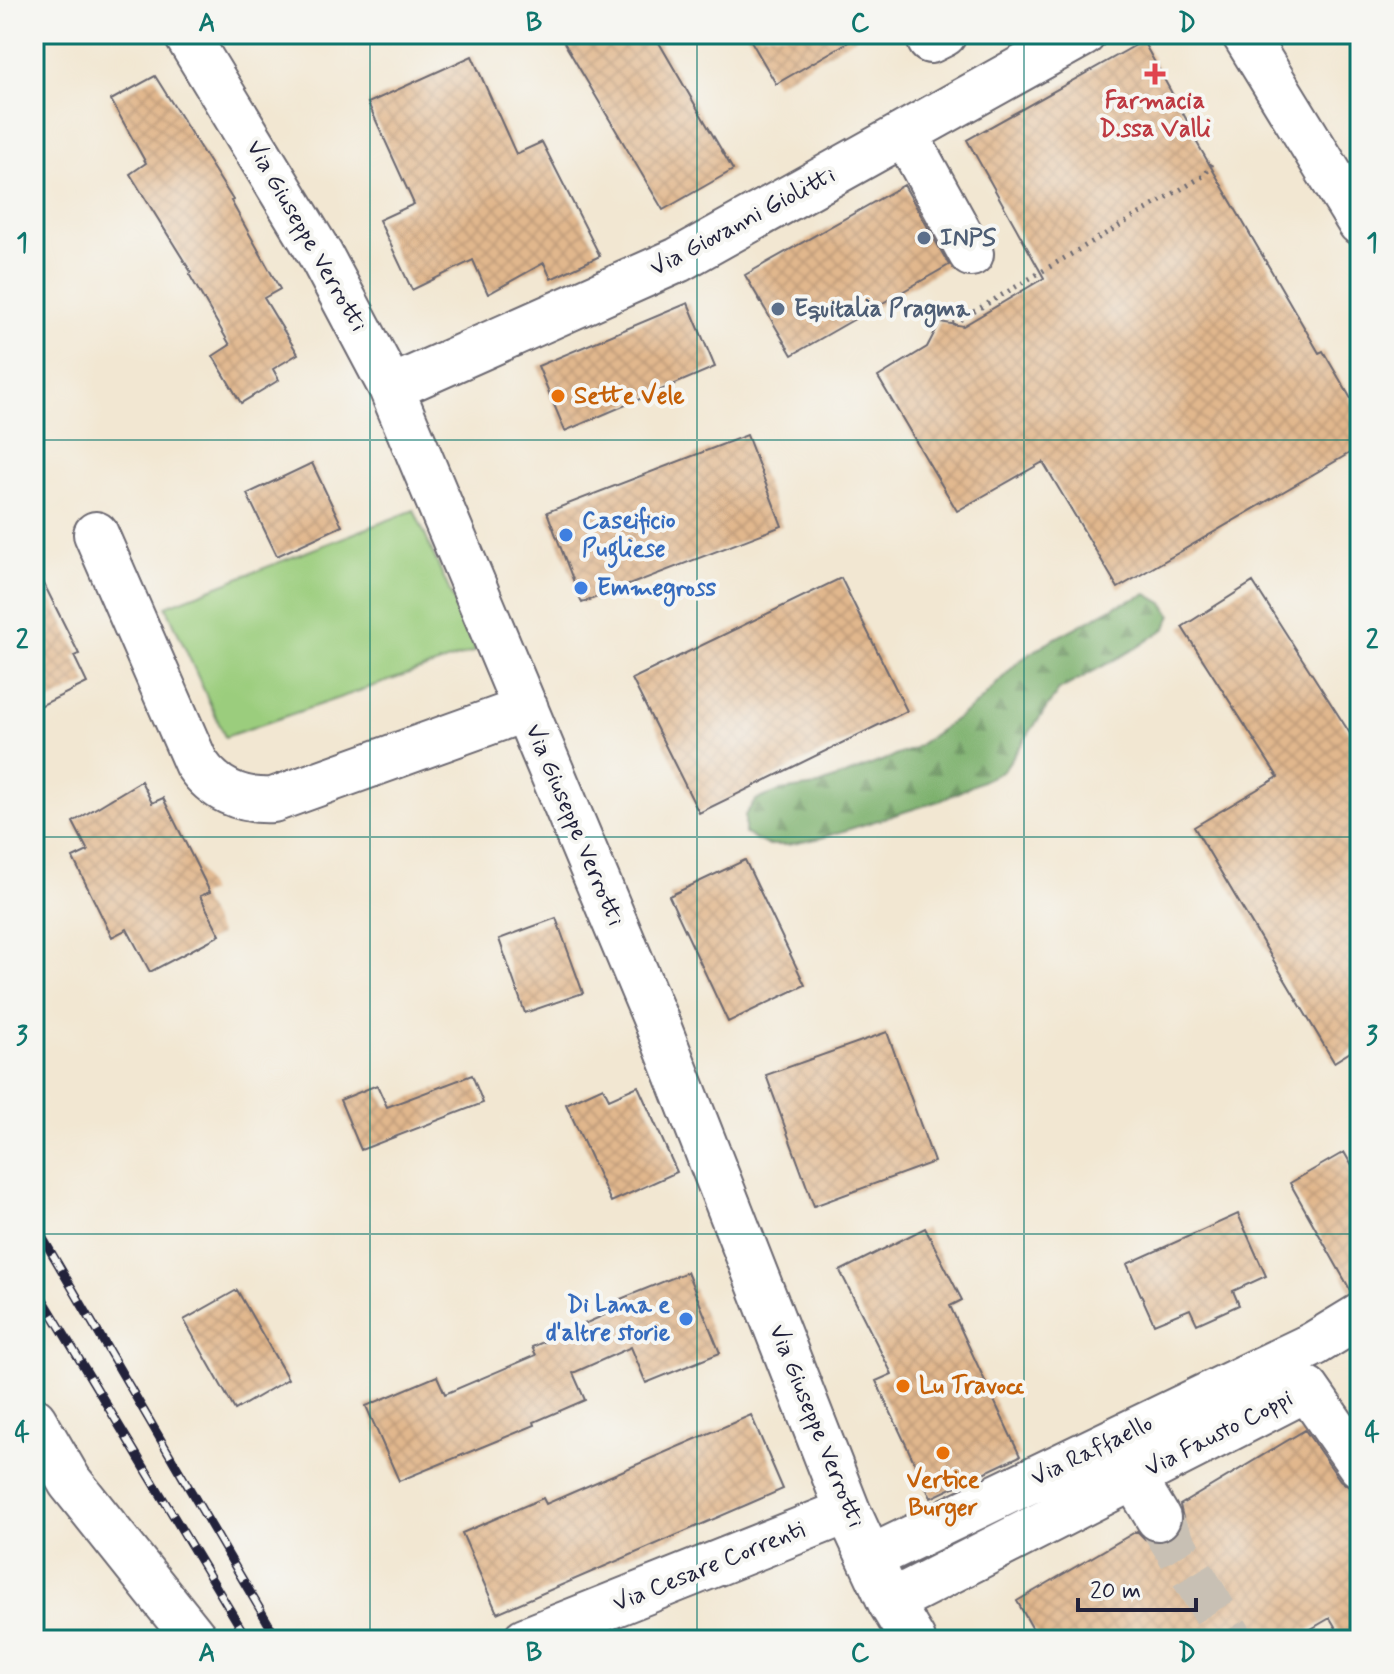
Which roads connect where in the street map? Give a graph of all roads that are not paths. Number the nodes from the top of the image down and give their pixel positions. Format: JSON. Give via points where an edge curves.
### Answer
{"nodes":[{"id":1,"x":186,"y":34,"type":"edge"},
{"id":2,"x":1083,"y":34,"type":"edge"},
{"id":3,"x":1244,"y":34,"type":"edge"},
{"id":4,"x":905,"y":134,"type":"junction"},
{"id":5,"x":1360,"y":223,"type":"edge"},
{"id":6,"x":971,"y":254,"type":"dead end"},
{"id":7,"x":391,"y":388,"type":"junction"},
{"id":8,"x":96,"y":534,"type":"dead end"},
{"id":9,"x":526,"y":709,"type":"junction"},
{"id":10,"x":1360,"y":1316,"type":"edge"},
{"id":11,"x":34,"y":1420,"type":"edge"},
{"id":12,"x":1360,"y":1465,"type":"edge"},
{"id":13,"x":1134,"y":1478,"type":"junction"},
{"id":14,"x":848,"y":1511,"type":"junction"},
{"id":15,"x":1158,"y":1518,"type":"tunnel mouth"},
{"id":16,"x":870,"y":1558,"type":"junction"},
{"id":17,"x":890,"y":1602,"type":"junction"},
{"id":18,"x":196,"y":1640,"type":"edge"},
{"id":19,"x":525,"y":1640,"type":"edge"},
{"id":20,"x":913,"y":1640,"type":"edge"}],
"edges":[{"from":1,"to":7,"type":"street","name":"Via Giuseppe Verrotti","via":[[321,256]]},
{"from":2,"to":4,"type":"street","name":"Via Giovanni Giolitti"},
{"from":3,"to":5,"type":"street"},
{"from":4,"to":6,"type":"street"},
{"from":4,"to":7,"type":"street","name":"Via Giovanni Giolitti","via":[[678,260]]},
{"from":7,"to":9,"type":"street","name":"Via Giuseppe Verrotti"},
{"from":8,"to":9,"type":"street","via":[[196,763],[226,792],[273,800]]},
{"from":9,"to":14,"type":"street","name":"Via Giuseppe Verrotti","via":[[657,1023]]},
{"from":10,"to":16,"type":"street","name":"Via Raffaello","via":[[1314,1344]]},
{"from":11,"to":18,"type":"street","via":[[70,1482]]},
{"from":12,"to":13,"type":"street","name":"Via Fausto Coppi","via":[[1307,1389]]},
{"from":13,"to":15,"type":"street","name":"Via Fausto Coppi"},
{"from":13,"to":17,"type":"street","name":"Via Fausto Coppi"},
{"from":14,"to":16,"type":"street","name":"Via Giuseppe Verrotti"},
{"from":14,"to":19,"type":"street","name":"Via Cesare Correnti"},
{"from":16,"to":17,"type":"street","name":"Via Giuseppe Verrotti"},
{"from":17,"to":20,"type":"street","name":"Via Giuseppe Verrotti"}]}
